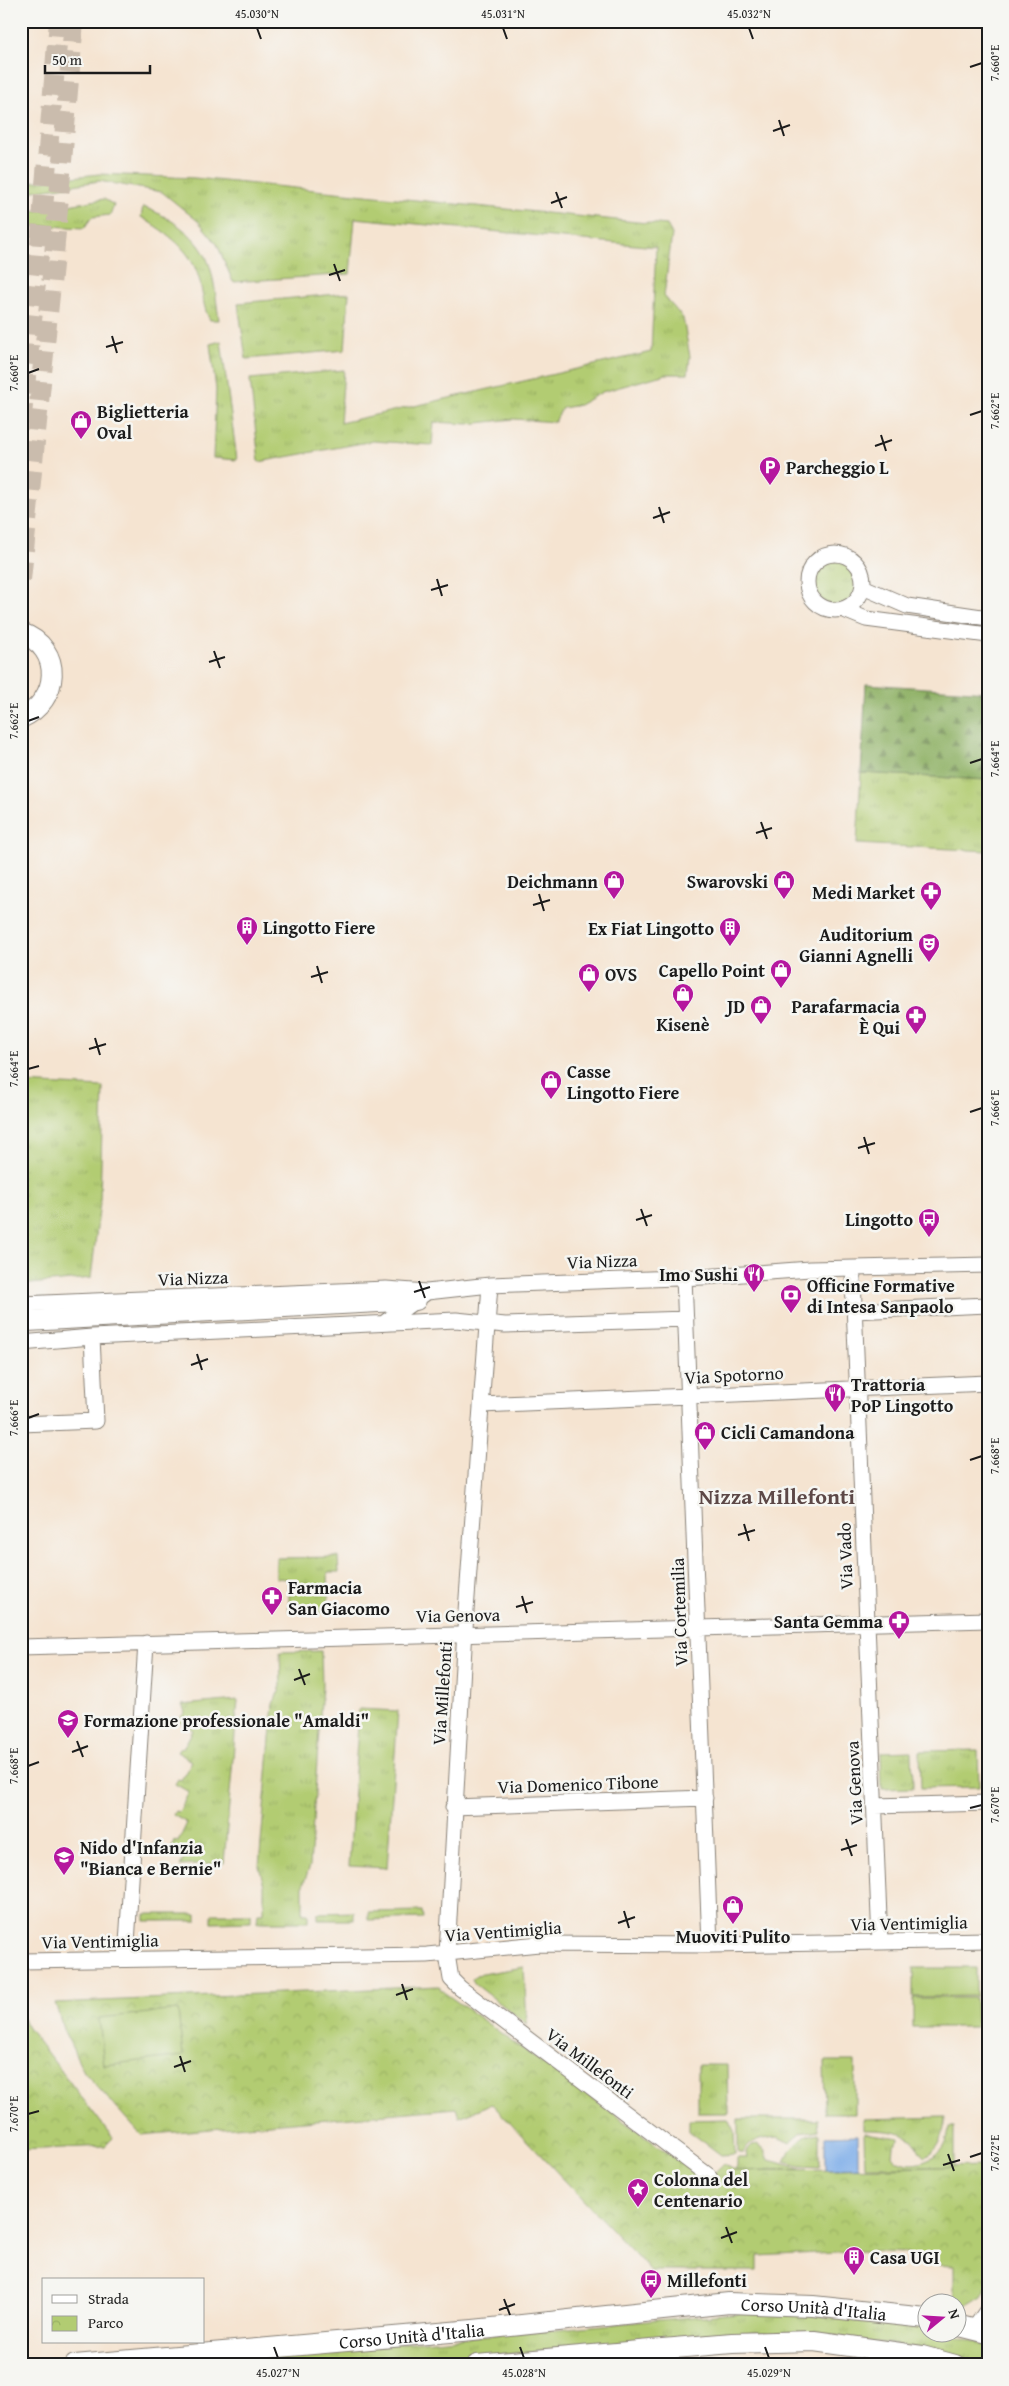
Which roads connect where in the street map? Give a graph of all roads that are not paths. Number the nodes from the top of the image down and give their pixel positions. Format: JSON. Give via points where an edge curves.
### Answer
{"nodes":[{"id":1,"x":863,"y":587,"type":"junction"},
{"id":2,"x":844,"y":610,"type":"junction"},
{"id":3,"x":988,"y":618,"type":"edge"},
{"id":4,"x":21,"y":633,"type":"edge"},
{"id":5,"x":988,"y":635,"type":"edge"},
{"id":6,"x":21,"y":718,"type":"edge"},
{"id":7,"x":988,"y":1264,"type":"edge"},
{"id":8,"x":684,"y":1277,"type":"junction"},
{"id":9,"x":853,"y":1278,"type":"dead end"},
{"id":10,"x":490,"y":1285,"type":"junction"},
{"id":11,"x":421,"y":1296,"type":"junction"},
{"id":12,"x":988,"y":1304,"type":"edge"},
{"id":13,"x":854,"y":1311,"type":"junction"},
{"id":14,"x":24,"y":1312,"type":"edge"},
{"id":15,"x":686,"y":1318,"type":"junction"},
{"id":16,"x":384,"y":1323,"type":"junction"},
{"id":17,"x":487,"y":1324,"type":"junction"},
{"id":18,"x":92,"y":1337,"type":"junction"},
{"id":19,"x":21,"y":1342,"type":"edge"},
{"id":20,"x":988,"y":1382,"type":"edge"},
{"id":21,"x":856,"y":1388,"type":"junction"},
{"id":22,"x":689,"y":1396,"type":"junction"},
{"id":23,"x":481,"y":1405,"type":"junction"},
{"id":24,"x":21,"y":1424,"type":"edge"},
{"id":25,"x":988,"y":1620,"type":"edge"},
{"id":26,"x":866,"y":1622,"type":"junction"},
{"id":27,"x":698,"y":1628,"type":"junction"},
{"id":28,"x":464,"y":1634,"type":"junction"},
{"id":29,"x":146,"y":1643,"type":"junction"},
{"id":30,"x":21,"y":1647,"type":"edge"},
{"id":31,"x":705,"y":1798,"type":"junction"},
{"id":32,"x":988,"y":1803,"type":"edge"},
{"id":33,"x":874,"y":1806,"type":"junction"},
{"id":34,"x":453,"y":1807,"type":"junction"},
{"id":35,"x":988,"y":1940,"type":"edge"},
{"id":36,"x":880,"y":1942,"type":"junction"},
{"id":37,"x":710,"y":1944,"type":"junction"},
{"id":38,"x":447,"y":1954,"type":"junction"},
{"id":39,"x":126,"y":1959,"type":"junction"},
{"id":40,"x":21,"y":1961,"type":"edge"},
{"id":41,"x":709,"y":2176,"type":"dead end"},
{"id":42,"x":988,"y":2309,"type":"edge"},
{"id":43,"x":916,"y":2317,"type":"edge"},
{"id":44,"x":973,"y":2329,"type":"edge"},
{"id":45,"x":75,"y":2365,"type":"edge"},
{"id":46,"x":477,"y":2365,"type":"edge"},
{"id":47,"x":956,"y":2365,"type":"edge"}],
"edges":[{"from":1,"to":2,"type":"street","via":[[857,601]]},
{"from":1,"to":2,"type":"street","via":[[858,567],[848,557],[831,554],[814,563],[806,580],[809,594],[818,606]]},
{"from":1,"to":3,"type":"street","via":[[907,606]]},
{"from":2,"to":5,"type":"street","via":[[866,619]]},
{"from":4,"to":6,"type":"main road","via":[[30,636],[43,648],[51,667],[52,680],[42,703]]},
{"from":7,"to":8,"type":"street","name":"Via Nizza","via":[[810,1269]]},
{"from":8,"to":10,"type":"street","name":"Via Nizza"},
{"from":8,"to":15,"type":"street","name":"Via Cortemilia"},
{"from":9,"to":13,"type":"street","name":"Via Vado"},
{"from":10,"to":11,"type":"street","name":"Via Nizza"},
{"from":10,"to":17,"type":"street","name":"Via Millefonti"},
{"from":11,"to":14,"type":"main road"},
{"from":11,"to":16,"type":"street","name":"Via Nizza"},
{"from":12,"to":13,"type":"street"},
{"from":13,"to":21,"type":"street","name":"Via Vado"},
{"from":15,"to":17,"type":"street"},
{"from":15,"to":22,"type":"street","name":"Via Cortemilia"},
{"from":16,"to":17,"type":"street","via":[[456,1320]]},
{"from":16,"to":18,"type":"street"},
{"from":17,"to":23,"type":"street","name":"Via Millefonti"},
{"from":18,"to":19,"type":"street"},
{"from":18,"to":24,"type":"street","via":[[96,1421]]},
{"from":20,"to":21,"type":"street","name":"Via Spotorno"},
{"from":21,"to":22,"type":"street","name":"Via Spotorno"},
{"from":21,"to":26,"type":"street","name":"Via Vado"},
{"from":22,"to":23,"type":"street","name":"Via Spotorno"},
{"from":22,"to":27,"type":"street","name":"Via Cortemilia"},
{"from":23,"to":28,"type":"street","name":"Via Millefonti"},
{"from":25,"to":26,"type":"street","name":"Via Genova"},
{"from":26,"to":27,"type":"street","name":"Via Genova"},
{"from":26,"to":33,"type":"street","name":"Via Genova"},
{"from":27,"to":28,"type":"street","name":"Via Genova"},
{"from":27,"to":31,"type":"street","name":"Via Cortemilia"},
{"from":28,"to":29,"type":"street","name":"Via Genova"},
{"from":28,"to":34,"type":"street","name":"Via Millefonti"},
{"from":29,"to":30,"type":"street","name":"Via Genova"},
{"from":29,"to":39,"type":"street"},
{"from":31,"to":34,"type":"street","name":"Via Domenico Tibone"},
{"from":31,"to":37,"type":"street","name":"Via Cortemilia"},
{"from":32,"to":33,"type":"street"},
{"from":33,"to":36,"type":"street","name":"Via Genova"},
{"from":34,"to":38,"type":"street","name":"Via Millefonti"},
{"from":35,"to":36,"type":"street","name":"Via Ventimiglia"},
{"from":36,"to":37,"type":"street","name":"Via Ventimiglia"},
{"from":37,"to":38,"type":"street","name":"Via Ventimiglia","via":[[539,1944]]},
{"from":38,"to":39,"type":"street","name":"Via Ventimiglia"},
{"from":38,"to":41,"type":"street","name":"Via Millefonti","via":[[450,1979],[460,1988]]},
{"from":39,"to":40,"type":"street","name":"Via Ventimiglia"},
{"from":42,"to":44,"type":"street"},
{"from":43,"to":45,"type":"main road","name":"Corso Unità d'Italia","via":[[813,2306],[729,2303],[473,2330]]},
{"from":46,"to":47,"type":"main road","name":"Corso Unità d'Italia","via":[[732,2343],[814,2341],[922,2356]]}]}
